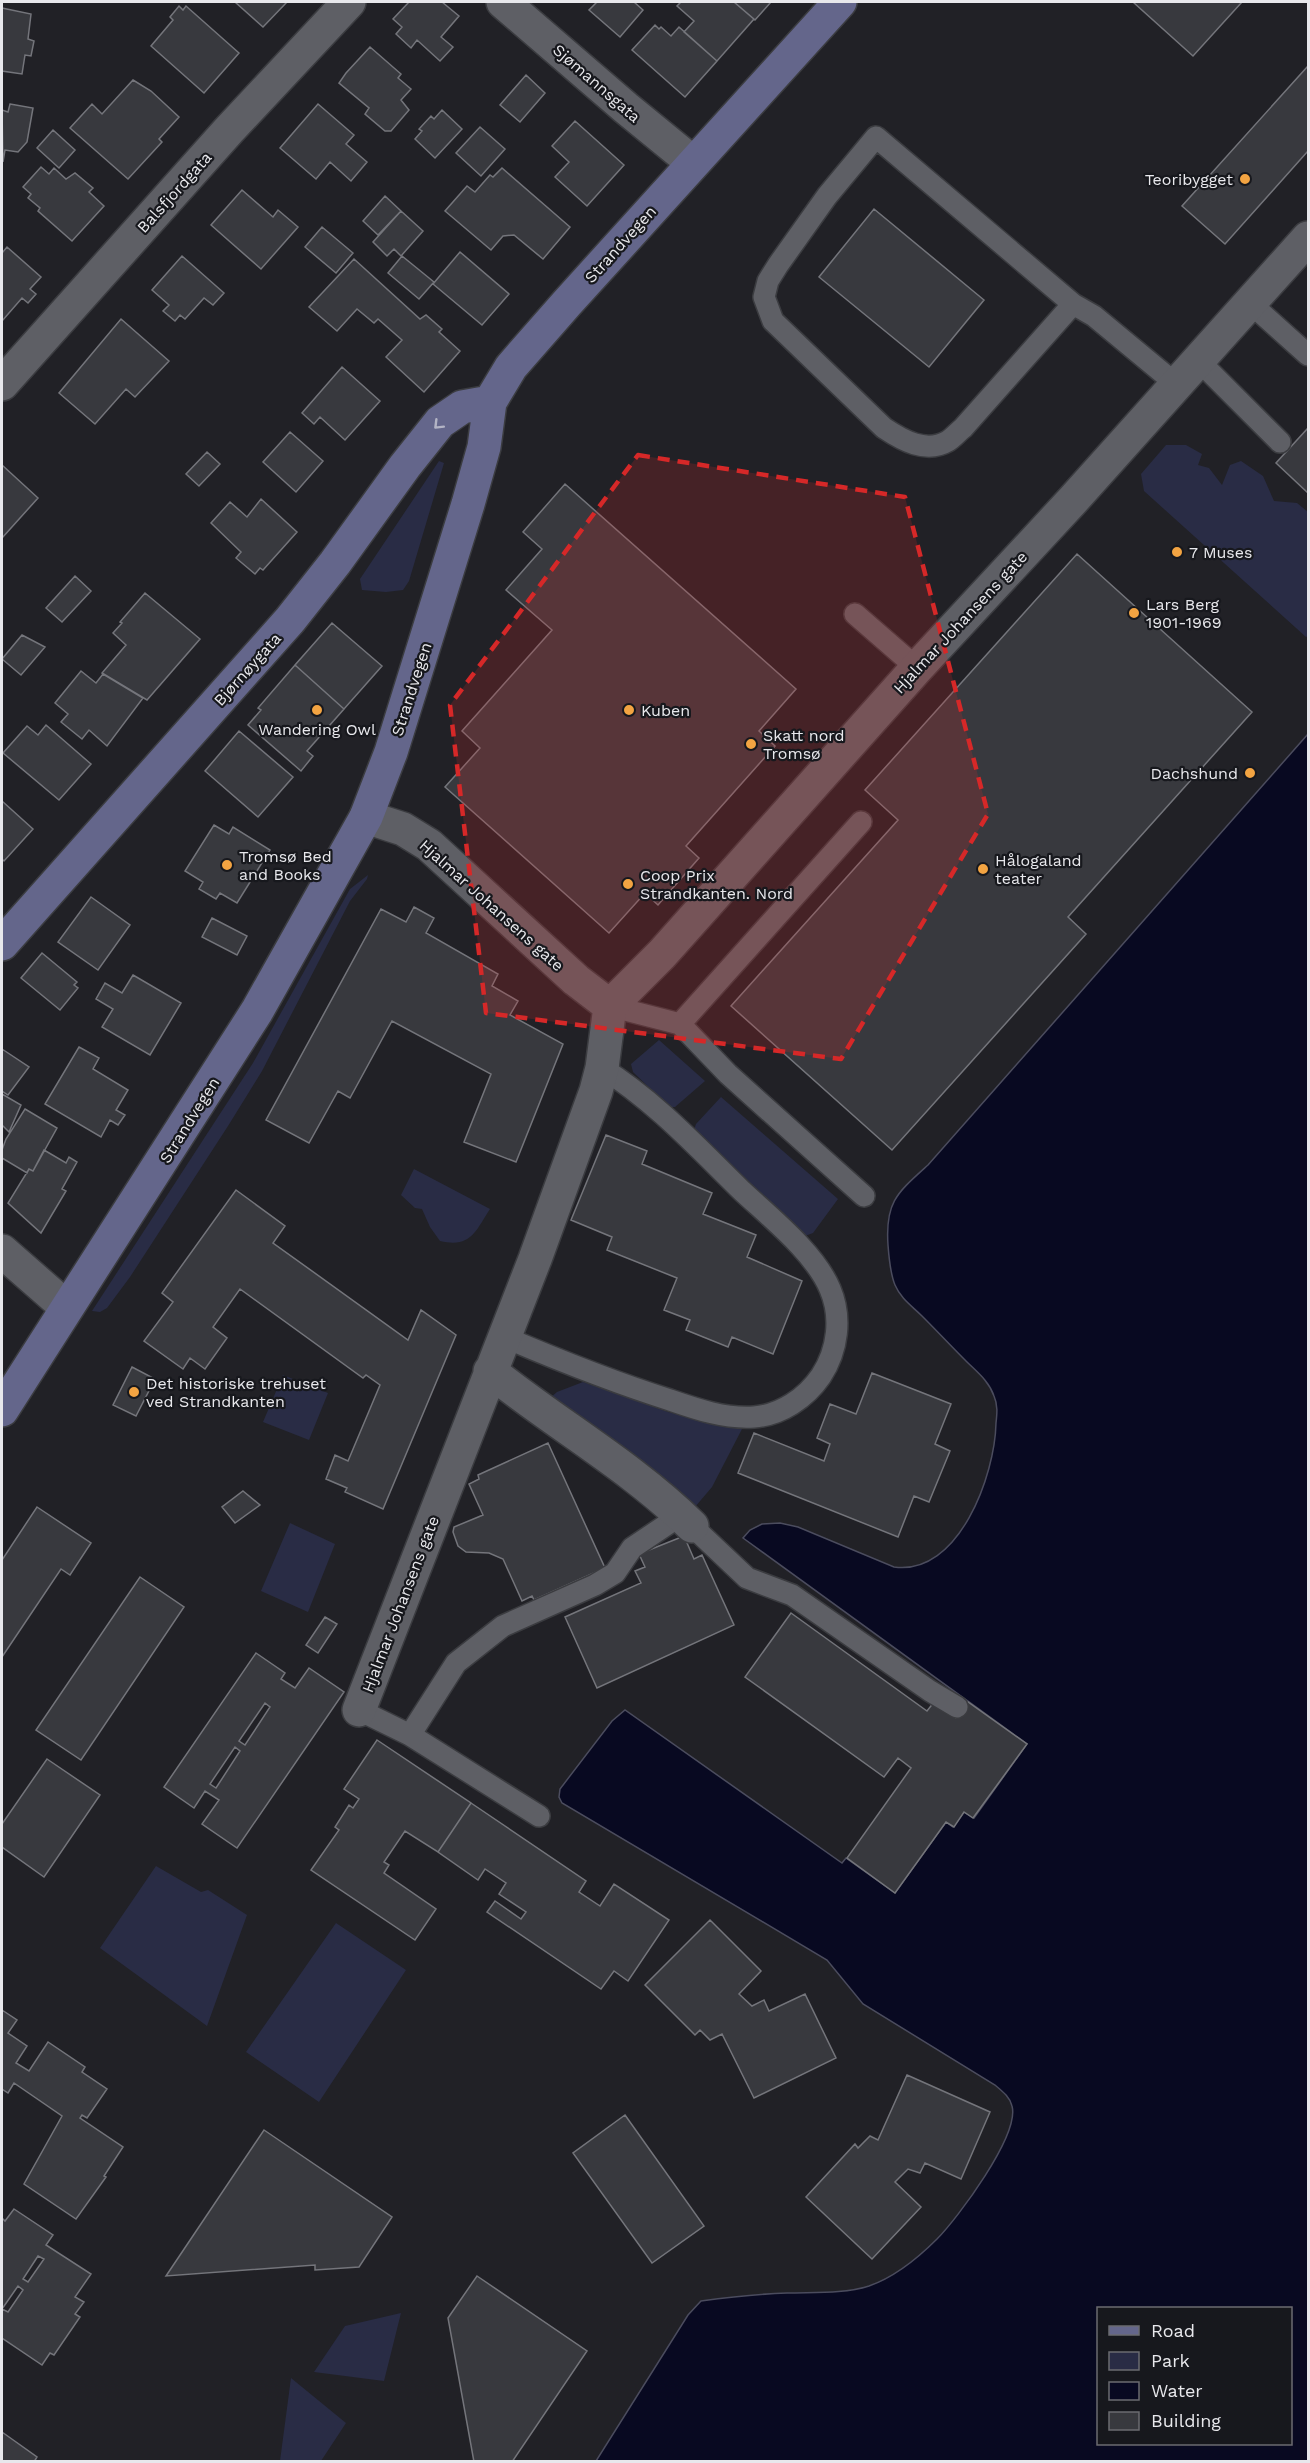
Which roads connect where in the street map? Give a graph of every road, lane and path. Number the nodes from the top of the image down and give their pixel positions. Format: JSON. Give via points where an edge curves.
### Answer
{"nodes":[{"id":1,"x":349,"y":2,"type":"edge"},
{"id":2,"x":503,"y":2,"type":"edge"},
{"id":3,"x":840,"y":2,"type":"edge"},
{"id":4,"x":692,"y":162,"type":"junction"},
{"id":5,"x":1308,"y":238,"type":"edge"},
{"id":6,"x":1250,"y":303,"type":"junction"},
{"id":7,"x":1073,"y":304,"type":"junction"},
{"id":8,"x":1308,"y":355,"type":"edge"},
{"id":9,"x":1198,"y":360,"type":"junction"},
{"id":10,"x":2,"y":384,"type":"edge"},
{"id":11,"x":1176,"y":384,"type":"junction"},
{"id":12,"x":490,"y":402,"type":"junction"},
{"id":13,"x":1280,"y":442,"type":"dead end"},
{"id":14,"x":855,"y":614,"type":"dead end"},
{"id":15,"x":917,"y":668,"type":"junction"},
{"id":16,"x":366,"y":817,"type":"junction"},
{"id":17,"x":861,"y":822,"type":"dead end"},
{"id":18,"x":2,"y":944,"type":"edge"},
{"id":19,"x":610,"y":1006,"type":"junction"},
{"id":20,"x":680,"y":1024,"type":"junction"},
{"id":21,"x":602,"y":1068,"type":"junction"},
{"id":22,"x":864,"y":1196,"type":"dead end"},
{"id":23,"x":2,"y":1251,"type":"edge"},
{"id":24,"x":66,"y":1307,"type":"junction"},
{"id":25,"x":504,"y":1337,"type":"junction"},
{"id":26,"x":490,"y":1371,"type":"junction"},
{"id":27,"x":2,"y":1410,"type":"edge"},
{"id":28,"x":686,"y":1521,"type":"junction"},
{"id":29,"x":957,"y":1707,"type":"dead end"},
{"id":30,"x":359,"y":1710,"type":"joint"},
{"id":31,"x":410,"y":1735,"type":"junction"},
{"id":32,"x":539,"y":1816,"type":"dead end"}],
"edges":[{"from":1,"to":10,"type":"street","name":"Balsfjordgata"},
{"from":2,"to":4,"type":"street","name":"Sjømannsgata"},
{"from":3,"to":4,"type":"street","name":"Strandvegen"},
{"from":4,"to":12,"type":"street","name":"Strandvegen","via":[[511,367]]},
{"from":5,"to":6,"type":"street","name":"Hjalmar Johansens gate"},
{"from":6,"to":8,"type":"lane"},
{"from":6,"to":9,"type":"street","name":"Hjalmar Johansens gate"},
{"from":7,"to":7,"type":"lane","via":[[876,137],[827,196],[778,265],[764,297],[773,321],[884,428],[903,441],[924,446],[947,442],[963,428]]},
{"from":7,"to":11,"type":"lane","via":[[1096,308]]},
{"from":9,"to":11,"type":"street","name":"Hjalmar Johansens gate"},
{"from":9,"to":13,"type":"lane"},
{"from":11,"to":15,"type":"street","name":"Hjalmar Johansens gate"},
{"from":12,"to":16,"type":"street","name":"Strandvegen","via":[[484,447],[468,504],[391,752]]},
{"from":12,"to":18,"type":"street","name":"Bjørnøygata","one_way":true,"via":[[462,407],[440,422],[290,620]]},
{"from":14,"to":15,"type":"lane"},
{"from":15,"to":19,"type":"street","name":"Hjalmar Johansens gate","via":[[662,954]]},
{"from":16,"to":19,"type":"street","name":"Hjalmar Johansens gate","via":[[403,830],[429,845],[576,980]]},
{"from":16,"to":24,"type":"street","name":"Strandvegen","via":[[257,1011]]},
{"from":17,"to":20,"type":"lane"},
{"from":19,"to":20,"type":"lane"},
{"from":19,"to":21,"type":"street","name":"Hjalmar Johansens gate"},
{"from":20,"to":22,"type":"lane","via":[[728,1074]]},
{"from":21,"to":25,"type":"street","name":"Hjalmar Johansens gate","via":[[567,1174]]},
{"from":21,"to":25,"type":"lane","via":[[628,1084],[677,1128],[781,1228],[824,1276],[837,1316],[830,1360],[799,1400],[770,1414],[742,1417],[707,1412],[646,1393]]},
{"from":23,"to":24,"type":"street"},
{"from":24,"to":27,"type":"street","name":"Strandvegen"},
{"from":25,"to":26,"type":"street","name":"Hjalmar Johansens gate"},
{"from":26,"to":28,"type":"street","via":[[651,1488]]},
{"from":26,"to":30,"type":"street","name":"Hjalmar Johansens gate"},
{"from":28,"to":29,"type":"lane","via":[[747,1578],[792,1595]]},
{"from":28,"to":31,"type":"lane","via":[[632,1548],[615,1573],[595,1585],[503,1626],[456,1664]]},
{"from":30,"to":31,"type":"lane","name":"Hjalmar Johansens gate"},
{"from":31,"to":32,"type":"lane","name":"Hjalmar Johansens gate"}]}
